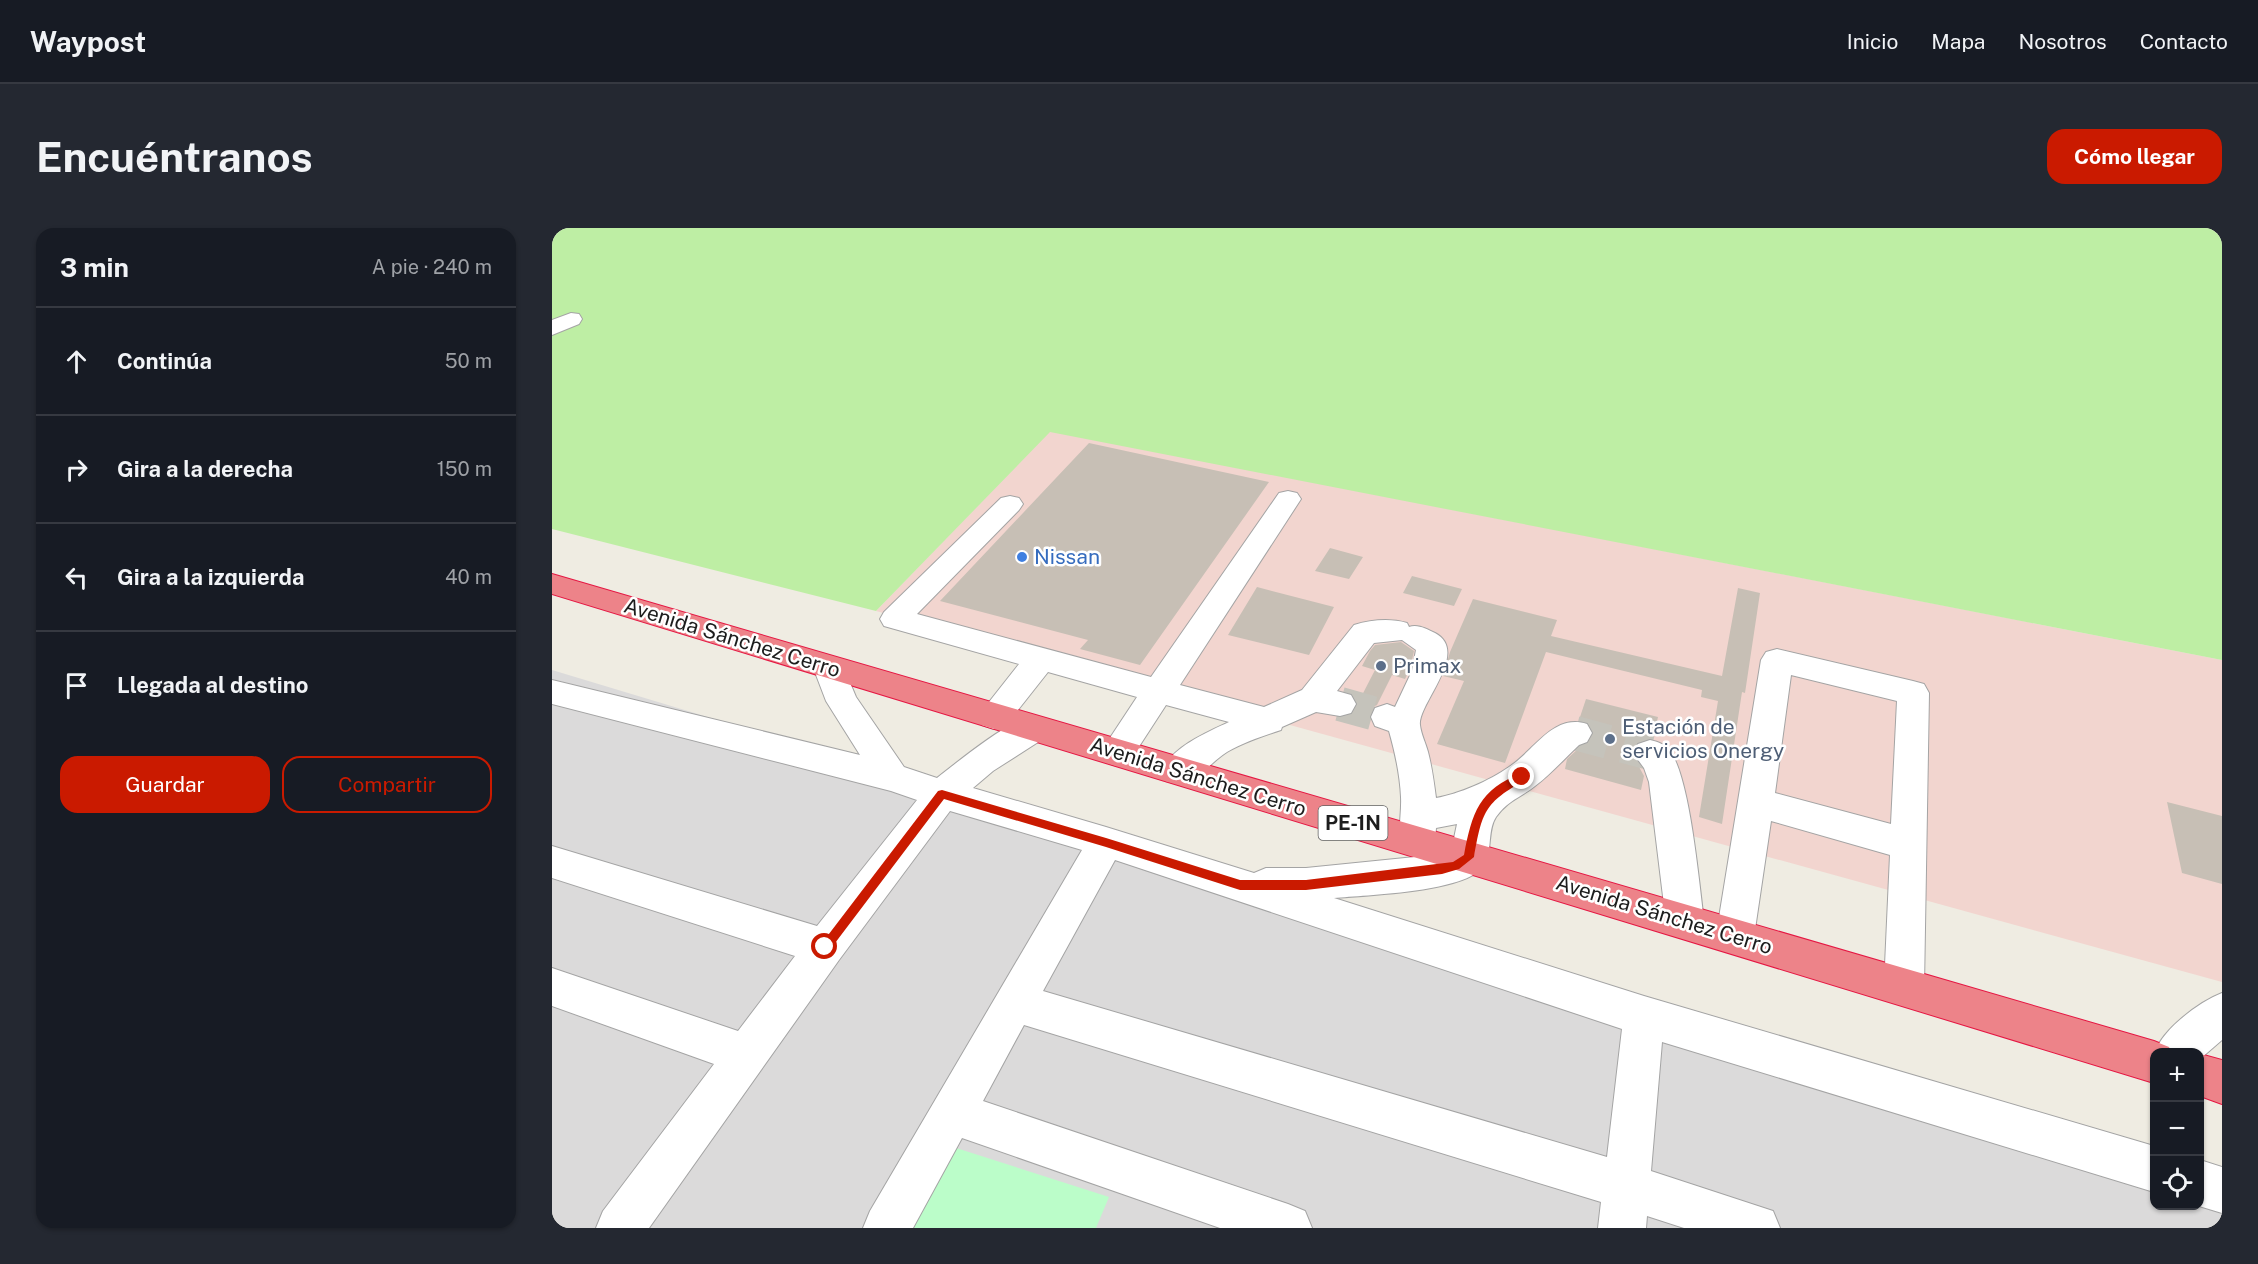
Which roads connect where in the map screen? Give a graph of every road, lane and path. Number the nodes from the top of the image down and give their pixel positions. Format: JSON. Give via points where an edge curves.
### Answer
{"nodes":[{"id":1,"x":1288,"y":499,"type":"dead end"},
{"id":2,"x":1010,"y":504,"type":"dead end"},
{"id":3,"x":552,"y":584,"type":"edge"},
{"id":4,"x":1041,"y":659,"type":"junction"},
{"id":5,"x":829,"y":667,"type":"junction"},
{"id":6,"x":1159,"y":691,"type":"junction"},
{"id":7,"x":552,"y":692,"type":"edge"},
{"id":8,"x":994,"y":716,"type":"junction"},
{"id":9,"x":1269,"y":721,"type":"junction"},
{"id":10,"x":1034,"y":728,"type":"junction"},
{"id":11,"x":1575,"y":733,"type":"dead end"},
{"id":12,"x":1117,"y":753,"type":"junction"},
{"id":13,"x":1650,"y":753,"type":"dead end"},
{"id":14,"x":1178,"y":771,"type":"junction"},
{"id":15,"x":892,"y":777,"type":"junction"},
{"id":16,"x":1497,"y":790,"type":"junction"},
{"id":17,"x":942,"y":794,"type":"junction"},
{"id":18,"x":1756,"y":802,"type":"junction"},
{"id":19,"x":1419,"y":829,"type":"junction"},
{"id":20,"x":1106,"y":842,"type":"junction"},
{"id":21,"x":1910,"y":844,"type":"junction"},
{"id":22,"x":1469,"y":857,"type":"junction"},
{"id":23,"x":552,"y":862,"type":"edge"},
{"id":24,"x":1240,"y":885,"type":"junction"},
{"id":25,"x":1684,"y":921,"type":"junction"},
{"id":26,"x":1735,"y":936,"type":"junction"},
{"id":27,"x":825,"y":947,"type":"junction"},
{"id":28,"x":552,"y":987,"type":"edge"},
{"id":29,"x":1904,"y":987,"type":"junction"},
{"id":30,"x":1016,"y":1003,"type":"junction"},
{"id":31,"x":2222,"y":1013,"type":"edge"},
{"id":32,"x":1644,"y":1016,"type":"junction"},
{"id":33,"x":2182,"y":1048,"type":"edge"},
{"id":34,"x":747,"y":1055,"type":"junction"},
{"id":35,"x":2150,"y":1061,"type":"edge"},
{"id":36,"x":2204,"y":1077,"type":"edge"},
{"id":37,"x":2222,"y":1082,"type":"edge"},
{"id":38,"x":953,"y":1113,"type":"junction"},
{"id":39,"x":2150,"y":1168,"type":"edge"},
{"id":40,"x":2204,"y":1185,"type":"edge"},
{"id":41,"x":1626,"y":1186,"type":"junction"},
{"id":42,"x":2222,"y":1190,"type":"edge"},
{"id":43,"x":620,"y":1228,"type":"edge"},
{"id":44,"x":887,"y":1228,"type":"edge"},
{"id":45,"x":1288,"y":1228,"type":"edge"},
{"id":46,"x":1622,"y":1228,"type":"edge"},
{"id":47,"x":1756,"y":1228,"type":"edge"}],
"edges":[{"from":1,"to":6,"type":"street"},
{"from":2,"to":4,"type":"street","via":[[895,619]]},
{"from":3,"to":5,"type":"highway","name":"Avenida Sánchez Cerro","number":"PE-1N"},
{"from":4,"to":6,"type":"street"},
{"from":4,"to":8,"type":"street"},
{"from":5,"to":8,"type":"highway","name":"Avenida Sánchez Cerro","number":"PE-1N"},
{"from":5,"to":15,"type":"street","via":[[842,701]]},
{"from":6,"to":9,"type":"street"},
{"from":6,"to":12,"type":"street"},
{"from":7,"to":15,"type":"street"},
{"from":8,"to":10,"type":"highway","name":"Avenida Sánchez Cerro","number":"PE-1N"},
{"from":9,"to":14,"type":"street","via":[[1215,743]]},
{"from":9,"to":19,"type":"street","via":[[1327,702],[1365,633],[1405,634],[1430,644],[1433,653],[1420,688],[1395,720],[1415,768]]},
{"from":10,"to":12,"type":"highway","name":"Avenida Sánchez Cerro","number":"PE-1N"},
{"from":10,"to":17,"type":"street","via":[[981,761]]},
{"from":11,"to":16,"type":"street","via":[[1522,777]]},
{"from":12,"to":14,"type":"highway","name":"Avenida Sánchez Cerro","number":"PE-1N"},
{"from":13,"to":25,"type":"street","via":[[1658,761],[1666,782]]},
{"from":14,"to":19,"type":"highway","name":"Avenida Sánchez Cerro","number":"PE-1N"},
{"from":15,"to":17,"type":"street"},
{"from":16,"to":19,"type":"street"},
{"from":16,"to":22,"type":"street","via":[[1475,822]]},
{"from":17,"to":20,"type":"street"},
{"from":17,"to":27,"type":"street"},
{"from":18,"to":21,"type":"street"},
{"from":18,"to":21,"type":"street","via":[[1777,660],[1912,693]]},
{"from":18,"to":26,"type":"street"},
{"from":19,"to":22,"type":"highway","name":"Avenida Sánchez Cerro","number":"PE-1N"},
{"from":20,"to":24,"type":"street"},
{"from":20,"to":30,"type":"street"},
{"from":21,"to":29,"type":"street"},
{"from":22,"to":24,"type":"street","via":[[1442,870],[1306,885]]},
{"from":22,"to":25,"type":"highway","name":"Avenida Sánchez Cerro","number":"PE-1N"},
{"from":23,"to":27,"type":"street"},
{"from":24,"to":32,"type":"street"},
{"from":25,"to":26,"type":"highway","name":"Avenida Sánchez Cerro","number":"PE-1N"},
{"from":26,"to":29,"type":"highway","name":"Avenida Sánchez Cerro","number":"PE-1N"},
{"from":27,"to":34,"type":"street"},
{"from":28,"to":34,"type":"street"},
{"from":29,"to":35,"type":"highway","name":"Avenida Sánchez Cerro","number":"PE-1N"},
{"from":30,"to":38,"type":"street"},
{"from":30,"to":41,"type":"street"},
{"from":31,"to":33,"type":"street"},
{"from":32,"to":39,"type":"street"},
{"from":32,"to":41,"type":"street"},
{"from":34,"to":43,"type":"street"},
{"from":36,"to":37,"type":"highway"},
{"from":38,"to":44,"type":"street"},
{"from":38,"to":45,"type":"street"},
{"from":40,"to":42,"type":"street"},
{"from":41,"to":46,"type":"street"},
{"from":41,"to":47,"type":"street"}]}
